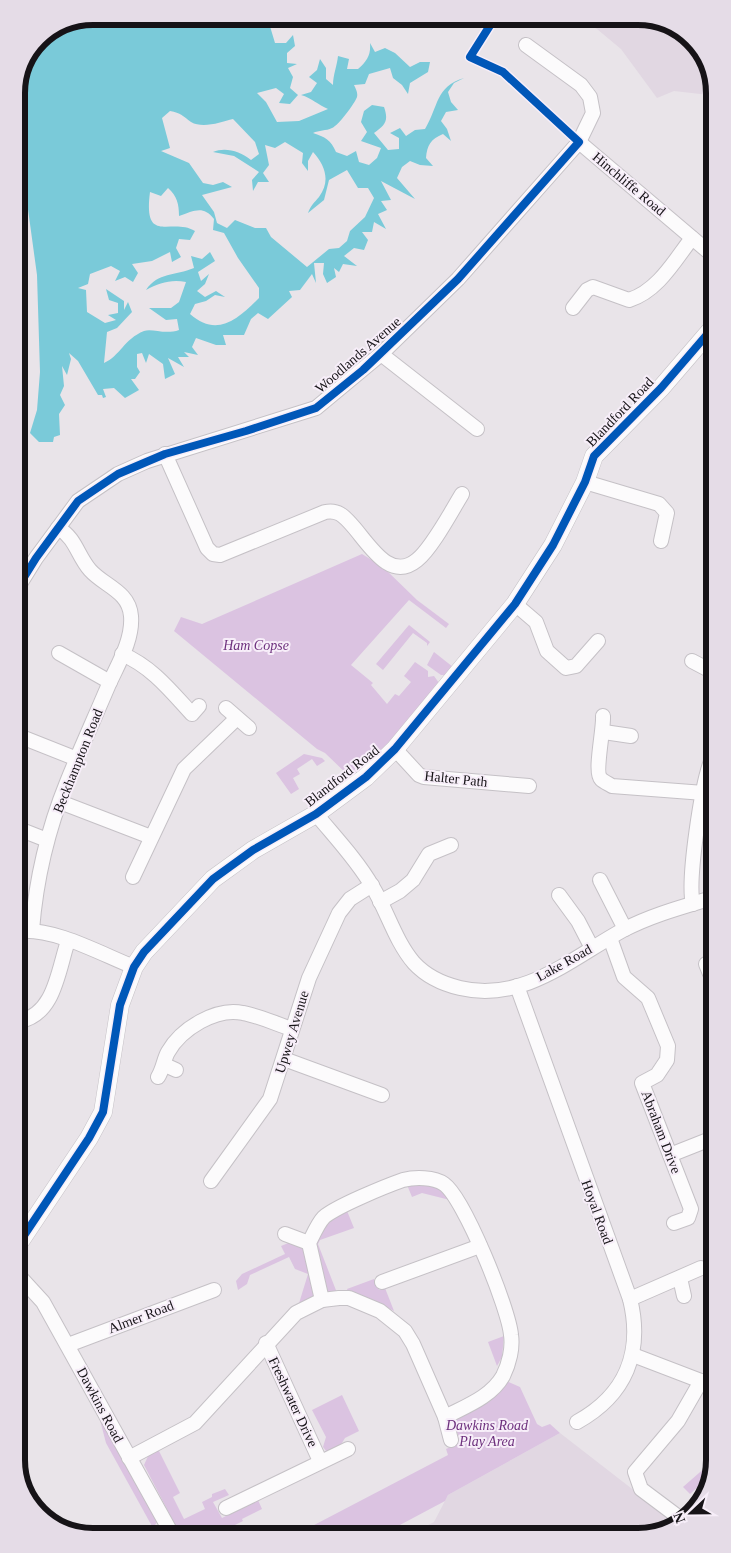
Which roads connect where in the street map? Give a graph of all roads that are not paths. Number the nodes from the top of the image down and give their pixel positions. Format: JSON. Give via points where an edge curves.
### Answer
{"nodes":[{"id":1,"x":526,"y":45,"type":"dead end"},
{"id":2,"x":579,"y":142,"type":"junction"},
{"id":3,"x":703,"y":242,"type":"edge"},
{"id":4,"x":573,"y":308,"type":"dead end"},
{"id":5,"x":706,"y":336,"type":"edge"},
{"id":6,"x":381,"y":354,"type":"junction"},
{"id":7,"x":477,"y":429,"type":"dead end"},
{"id":8,"x":165,"y":454,"type":"junction"},
{"id":9,"x":585,"y":482,"type":"junction"},
{"id":10,"x":462,"y":494,"type":"dead end"},
{"id":11,"x":58,"y":528,"type":"junction"},
{"id":12,"x":661,"y":541,"type":"dead end"},
{"id":13,"x":25,"y":576,"type":"edge"},
{"id":14,"x":515,"y":604,"type":"junction"},
{"id":15,"x":598,"y":641,"type":"dead end"},
{"id":16,"x":59,"y":653,"type":"dead end"},
{"id":17,"x":122,"y":654,"type":"junction"},
{"id":18,"x":692,"y":662,"type":"dead end"},
{"id":19,"x":706,"y":668,"type":"edge"},
{"id":20,"x":110,"y":682,"type":"junction"},
{"id":21,"x":199,"y":706,"type":"dead end"},
{"id":22,"x":226,"y":708,"type":"dead end"},
{"id":23,"x":603,"y":716,"type":"dead end"},
{"id":24,"x":237,"y":718,"type":"junction"},
{"id":25,"x":249,"y":728,"type":"dead end"},
{"id":26,"x":604,"y":732,"type":"junction"},
{"id":27,"x":631,"y":736,"type":"dead end"},
{"id":28,"x":25,"y":738,"type":"edge"},
{"id":29,"x":395,"y":749,"type":"junction"},
{"id":30,"x":77,"y":759,"type":"junction"},
{"id":31,"x":529,"y":786,"type":"dead end"},
{"id":32,"x":706,"y":786,"type":"edge"},
{"id":33,"x":704,"y":793,"type":"junction"},
{"id":34,"x":60,"y":802,"type":"junction"},
{"id":35,"x":316,"y":814,"type":"junction"},
{"id":36,"x":25,"y":832,"type":"edge"},
{"id":37,"x":151,"y":837,"type":"junction"},
{"id":38,"x":48,"y":840,"type":"junction"},
{"id":39,"x":451,"y":845,"type":"dead end"},
{"id":40,"x":133,"y":877,"type":"dead end"},
{"id":41,"x":600,"y":880,"type":"dead end"},
{"id":42,"x":372,"y":886,"type":"junction"},
{"id":43,"x":559,"y":895,"type":"dead end"},
{"id":44,"x":706,"y":900,"type":"edge"},
{"id":45,"x":380,"y":902,"type":"junction"},
{"id":46,"x":693,"y":904,"type":"junction"},
{"id":47,"x":26,"y":930,"type":"edge"},
{"id":48,"x":625,"y":930,"type":"junction"},
{"id":49,"x":610,"y":938,"type":"junction"},
{"id":50,"x":68,"y":941,"type":"junction"},
{"id":51,"x":592,"y":948,"type":"junction"},
{"id":52,"x":134,"y":967,"type":"junction"},
{"id":53,"x":517,"y":986,"type":"junction"},
{"id":54,"x":25,"y":1019,"type":"edge"},
{"id":55,"x":292,"y":1028,"type":"junction"},
{"id":56,"x":284,"y":1059,"type":"junction"},
{"id":57,"x":166,"y":1071,"type":"dead end"},
{"id":58,"x":382,"y":1094,"type":"dead end"},
{"id":59,"x":706,"y":1141,"type":"edge"},
{"id":60,"x":670,"y":1155,"type":"junction"},
{"id":61,"x":211,"y":1181,"type":"dead end"},
{"id":62,"x":674,"y":1223,"type":"dead end"},
{"id":63,"x":25,"y":1234,"type":"edge"},
{"id":64,"x":285,"y":1234,"type":"dead end"},
{"id":65,"x":309,"y":1243,"type":"junction"},
{"id":66,"x":480,"y":1246,"type":"junction"},
{"id":67,"x":701,"y":1268,"type":"dead end"},
{"id":68,"x":680,"y":1278,"type":"junction"},
{"id":69,"x":382,"y":1282,"type":"dead end"},
{"id":70,"x":25,"y":1286,"type":"edge"},
{"id":71,"x":214,"y":1290,"type":"dead end"},
{"id":72,"x":684,"y":1296,"type":"dead end"},
{"id":73,"x":630,"y":1299,"type":"junction"},
{"id":74,"x":322,"y":1300,"type":"junction"},
{"id":75,"x":266,"y":1343,"type":"junction"},
{"id":76,"x":68,"y":1345,"type":"junction"},
{"id":77,"x":633,"y":1355,"type":"junction"},
{"id":78,"x":706,"y":1382,"type":"edge"},
{"id":79,"x":706,"y":1386,"type":"edge"},
{"id":80,"x":445,"y":1417,"type":"junction"},
{"id":81,"x":577,"y":1422,"type":"dead end"},
{"id":82,"x":450,"y":1440,"type":"dead end"},
{"id":83,"x":348,"y":1449,"type":"dead end"},
{"id":84,"x":129,"y":1458,"type":"junction"},
{"id":85,"x":320,"y":1461,"type":"junction"},
{"id":86,"x":226,"y":1508,"type":"dead end"},
{"id":87,"x":666,"y":1508,"type":"edge"},
{"id":88,"x":168,"y":1528,"type":"edge"}],
"edges":[{"from":1,"to":2,"type":"street","via":[[587,92],[593,113]]},
{"from":2,"to":3,"type":"street","name":"Hinchliffe Road"},
{"from":2,"to":6,"type":"street","name":"Woodlands Avenue","via":[[458,279]]},
{"from":3,"to":4,"type":"street","via":[[643,294],[629,300],[593,287]]},
{"from":5,"to":9,"type":"main road","name":"Blandford Road","via":[[661,388],[594,456]]},
{"from":6,"to":7,"type":"street"},
{"from":6,"to":8,"type":"street","name":"Woodlands Avenue","via":[[316,408]]},
{"from":8,"to":10,"type":"street","via":[[207,548],[220,555],[330,512],[341,514],[382,559],[392,565],[403,566],[413,563],[425,552]]},
{"from":8,"to":11,"type":"street","name":"Woodlands Avenue","via":[[118,474],[78,501]]},
{"from":9,"to":12,"type":"street","via":[[659,504],[667,513]]},
{"from":9,"to":14,"type":"main road","name":"Blandford Road","via":[[553,546]]},
{"from":11,"to":13,"type":"street","name":"Woodlands Avenue"},
{"from":11,"to":17,"type":"street","name":"Beckhampton Road","via":[[68,534],[89,569],[124,597],[131,627]]},
{"from":14,"to":15,"type":"street","via":[[536,622],[547,651],[566,668],[576,666]]},
{"from":14,"to":29,"type":"main road","name":"Blandford Road"},
{"from":16,"to":20,"type":"street"},
{"from":17,"to":20,"type":"street","name":"Beckhampton Road"},
{"from":17,"to":21,"type":"street","via":[[142,662],[192,714]]},
{"from":18,"to":19,"type":"street"},
{"from":20,"to":30,"type":"street","name":"Beckhampton Road"},
{"from":22,"to":24,"type":"street"},
{"from":23,"to":26,"type":"street"},
{"from":24,"to":25,"type":"street"},
{"from":24,"to":37,"type":"street","via":[[184,769]]},
{"from":26,"to":27,"type":"street"},
{"from":26,"to":33,"type":"street","via":[[597,769],[600,778],[612,786]]},
{"from":28,"to":30,"type":"street"},
{"from":29,"to":31,"type":"street","name":"Halter Path","via":[[424,777]]},
{"from":29,"to":35,"type":"main road","name":"Blandford Road","via":[[366,777]]},
{"from":30,"to":34,"type":"street","name":"Beckhampton Road"},
{"from":32,"to":33,"type":"street"},
{"from":33,"to":46,"type":"street","via":[[691,872]]},
{"from":34,"to":37,"type":"street"},
{"from":34,"to":38,"type":"street","name":"Beckhampton Road"},
{"from":35,"to":42,"type":"street","name":"Lake Road"},
{"from":35,"to":52,"type":"main road","name":"Blandford Road","via":[[253,850],[213,879],[155,939]]},
{"from":36,"to":38,"type":"street"},
{"from":37,"to":40,"type":"street"},
{"from":38,"to":47,"type":"street","name":"Beckhampton Road"},
{"from":39,"to":45,"type":"street","via":[[429,854],[412,880]]},
{"from":41,"to":48,"type":"street"},
{"from":42,"to":45,"type":"street","name":"Lake Road"},
{"from":42,"to":55,"type":"street","name":"Upwey Avenue","via":[[350,899],[339,913],[308,978]]},
{"from":43,"to":51,"type":"street"},
{"from":44,"to":46,"type":"street","name":"Lake Road"},
{"from":45,"to":53,"type":"street","name":"Lake Road","via":[[413,962],[428,976],[450,986],[476,992]]},
{"from":46,"to":48,"type":"street","name":"Lake Road","via":[[658,914]]},
{"from":47,"to":50,"type":"street"},
{"from":48,"to":49,"type":"street","name":"Lake Road"},
{"from":49,"to":51,"type":"street","name":"Lake Road"},
{"from":49,"to":60,"type":"street","name":"Abraham Drive","via":[[624,977],[648,998],[668,1046],[667,1060],[657,1075],[642,1083]]},
{"from":50,"to":52,"type":"street"},
{"from":50,"to":54,"type":"street","via":[[46,1006]]},
{"from":51,"to":53,"type":"street","name":"Lake Road","via":[[554,972]]},
{"from":52,"to":63,"type":"main road","name":"Blandford Road","via":[[116,1023],[103,1112],[90,1138]]},
{"from":53,"to":73,"type":"street","name":"Hoyal Road"},
{"from":55,"to":56,"type":"street","name":"Upwey Avenue"},
{"from":55,"to":57,"type":"street","via":[[242,1012],[207,1017],[178,1038],[167,1053]]},
{"from":56,"to":58,"type":"street"},
{"from":56,"to":61,"type":"street","name":"Upwey Avenue","via":[[270,1099]]},
{"from":59,"to":60,"type":"street"},
{"from":60,"to":62,"type":"street","name":"Abraham Drive","via":[[691,1209],[688,1218]]},
{"from":64,"to":65,"type":"street"},
{"from":65,"to":66,"type":"street","via":[[324,1217],[404,1180],[426,1178],[444,1184],[454,1196]]},
{"from":65,"to":74,"type":"street"},
{"from":66,"to":69,"type":"street"},
{"from":66,"to":80,"type":"street","via":[[508,1319],[512,1336],[509,1359],[503,1375],[490,1392]]},
{"from":67,"to":68,"type":"street"},
{"from":68,"to":72,"type":"street"},
{"from":68,"to":73,"type":"street"},
{"from":70,"to":76,"type":"street","name":"Dawkins Road","via":[[43,1302]]},
{"from":71,"to":76,"type":"street","name":"Almer Road"},
{"from":73,"to":77,"type":"street","name":"Hoyal Road","via":[[635,1319]]},
{"from":74,"to":75,"type":"street","name":"Freshwater Drive","via":[[296,1313]]},
{"from":74,"to":80,"type":"street","name":"Freshwater Drive","via":[[354,1300],[380,1311],[398,1324],[413,1344]]},
{"from":75,"to":84,"type":"street","name":"Freshwater Drive","via":[[195,1423]]},
{"from":75,"to":85,"type":"street","name":"Freshwater Drive"},
{"from":76,"to":84,"type":"street","name":"Dawkins Road"},
{"from":77,"to":78,"type":"street"},
{"from":77,"to":81,"type":"street","name":"Hoyal Road","via":[[623,1378],[608,1399]]},
{"from":79,"to":87,"type":"street","via":[[635,1472],[641,1489]]},
{"from":80,"to":82,"type":"street","name":"Freshwater Drive"},
{"from":83,"to":85,"type":"street","name":"Freshwater Drive"},
{"from":84,"to":88,"type":"street","name":"Dawkins Road"},
{"from":85,"to":86,"type":"street","name":"Freshwater Drive"}]}
